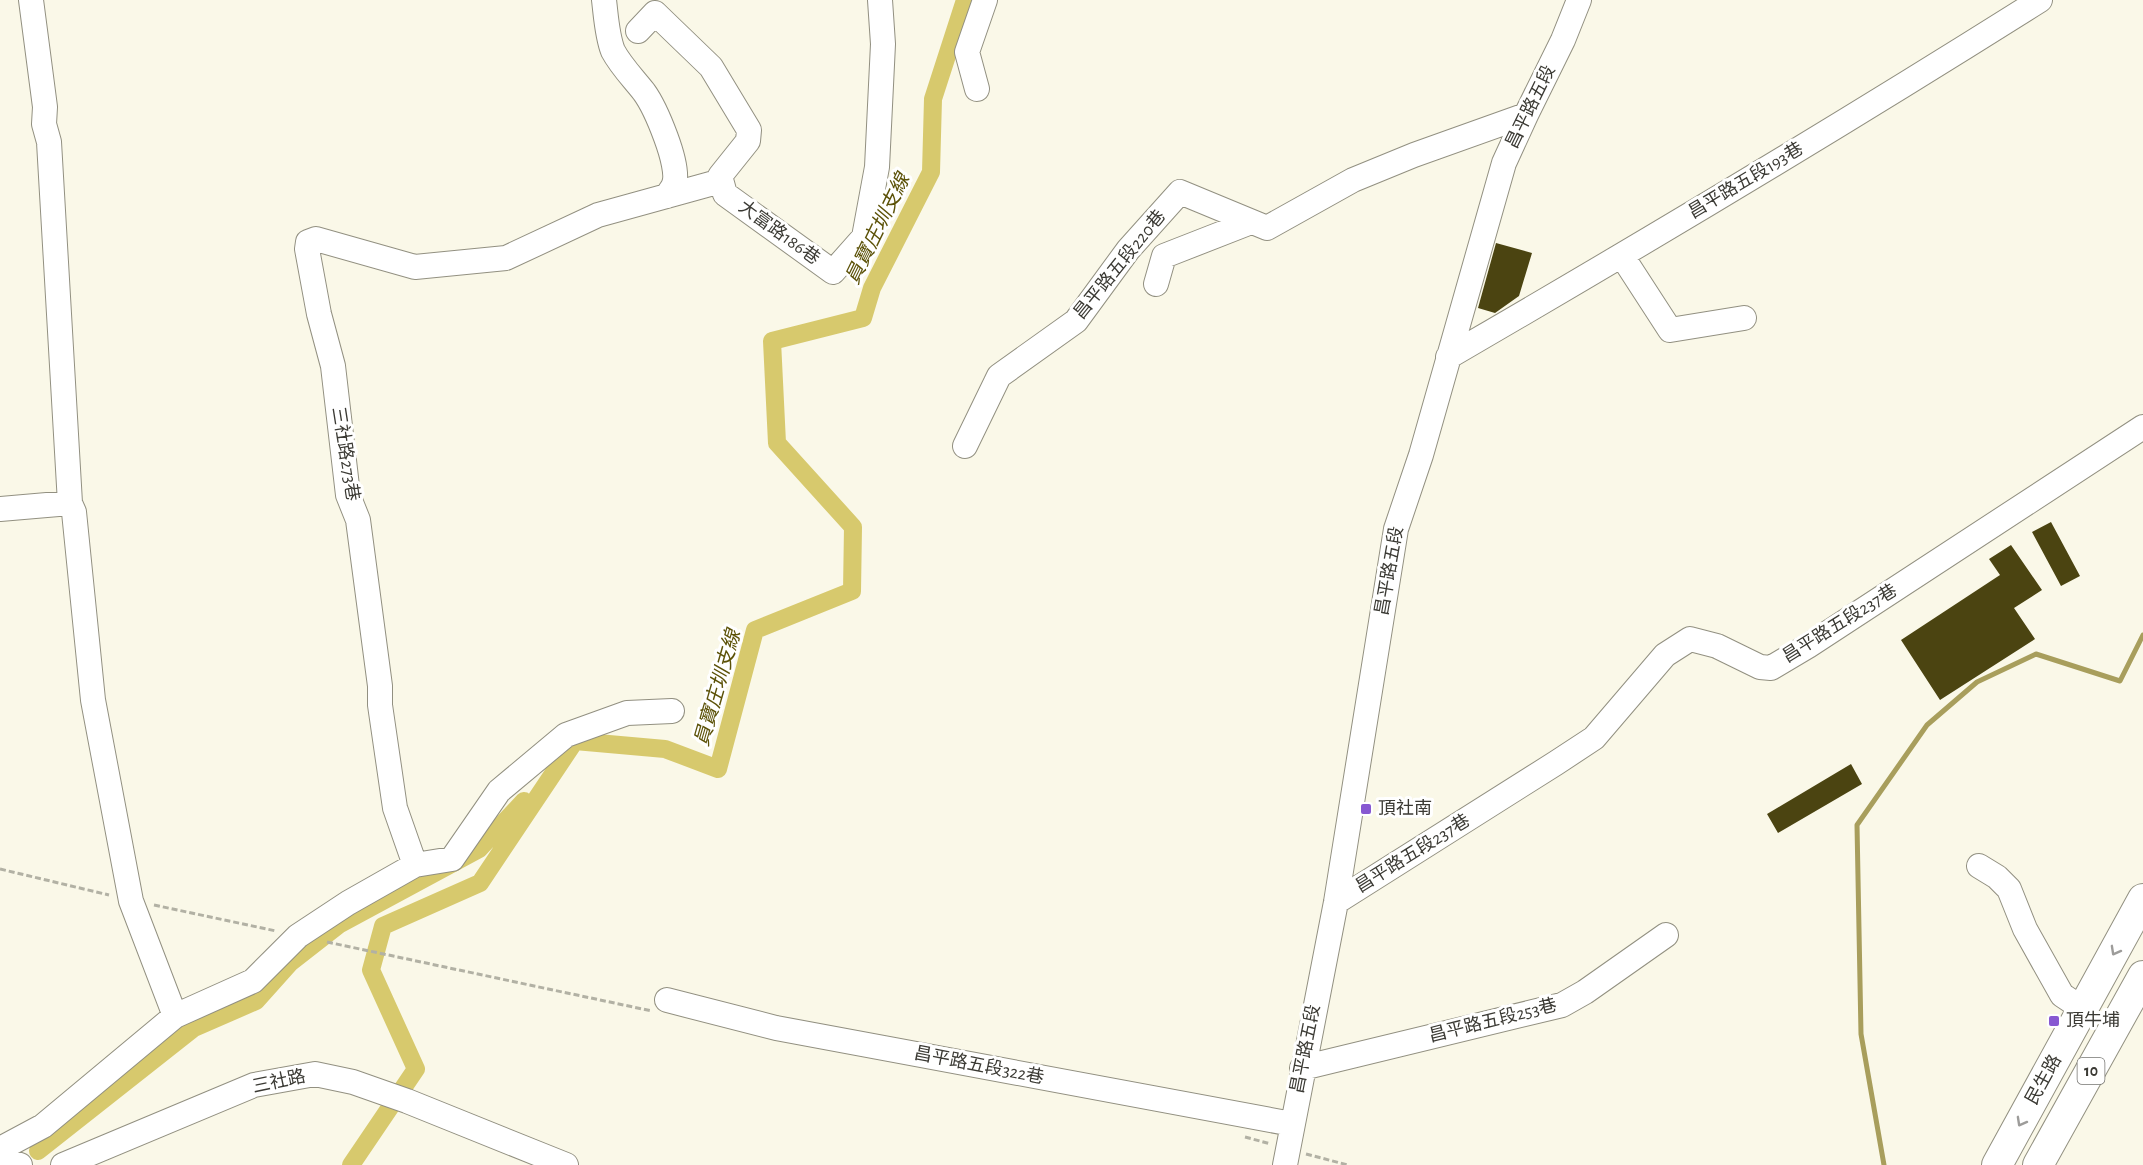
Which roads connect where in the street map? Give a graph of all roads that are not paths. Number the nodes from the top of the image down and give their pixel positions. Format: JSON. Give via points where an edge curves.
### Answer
{"nodes":[{"id":1,"x":31,"y":0,"type":"edge"},
{"id":2,"x":603,"y":0,"type":"edge"},
{"id":3,"x":880,"y":0,"type":"edge"},
{"id":4,"x":985,"y":0,"type":"edge"},
{"id":5,"x":1580,"y":0,"type":"edge"},
{"id":6,"x":2040,"y":0,"type":"edge"},
{"id":7,"x":638,"y":31,"type":"dead end"},
{"id":8,"x":977,"y":89,"type":"dead end"},
{"id":9,"x":1526,"y":115,"type":"junction"},
{"id":10,"x":721,"y":181,"type":"junction"},
{"id":11,"x":667,"y":196,"type":"junction"},
{"id":12,"x":1251,"y":222,"type":"junction"},
{"id":13,"x":1622,"y":256,"type":"junction"},
{"id":14,"x":1156,"y":284,"type":"dead end"},
{"id":15,"x":1744,"y":318,"type":"dead end"},
{"id":16,"x":1448,"y":357,"type":"junction"},
{"id":17,"x":2143,"y":427,"type":"edge"},
{"id":18,"x":965,"y":446,"type":"dead end"},
{"id":19,"x":70,"y":503,"type":"junction"},
{"id":20,"x":0,"y":509,"type":"edge"},
{"id":21,"x":672,"y":711,"type":"dead end"},
{"id":22,"x":415,"y":865,"type":"junction"},
{"id":23,"x":1979,"y":866,"type":"dead end"},
{"id":24,"x":2143,"y":899,"type":"edge"},
{"id":25,"x":1336,"y":902,"type":"junction"},
{"id":26,"x":1666,"y":935,"type":"dead end"},
{"id":27,"x":2143,"y":976,"type":"edge"},
{"id":28,"x":667,"y":1000,"type":"dead end"},
{"id":29,"x":2083,"y":1009,"type":"junction"},
{"id":30,"x":176,"y":1016,"type":"junction"},
{"id":31,"x":1302,"y":1068,"type":"junction"},
{"id":32,"x":1292,"y":1124,"type":"junction"},
{"id":33,"x":0,"y":1149,"type":"edge"},
{"id":34,"x":0,"y":1158,"type":"edge"},
{"id":35,"x":20,"y":1165,"type":"edge"},
{"id":36,"x":63,"y":1165,"type":"edge"},
{"id":37,"x":566,"y":1165,"type":"edge"},
{"id":38,"x":1285,"y":1165,"type":"edge"},
{"id":39,"x":1997,"y":1165,"type":"edge"},
{"id":40,"x":2038,"y":1165,"type":"edge"}],
"edges":[{"from":1,"to":19,"type":"street","via":[[49,142]]},
{"from":2,"to":11,"type":"street","via":[[613,49],[645,93],[667,140],[675,182]]},
{"from":3,"to":10,"type":"street","name":"大富路186巷","via":[[883,44],[877,167],[864,237],[833,272],[725,194]]},
{"from":4,"to":8,"type":"street","via":[[967,52]]},
{"from":5,"to":9,"type":"street","name":"昌平路五段"},
{"from":6,"to":13,"type":"street","name":"昌平路五段193巷"},
{"from":7,"to":10,"type":"street","via":[[655,13],[711,67],[749,130],[748,141],[720,176]]},
{"from":9,"to":12,"type":"street","name":"昌平路五段220巷","via":[[1353,180],[1267,228]]},
{"from":9,"to":16,"type":"street","name":"昌平路五段","via":[[1504,163]]},
{"from":10,"to":11,"type":"street"},
{"from":11,"to":22,"type":"street","name":"三社路273巷","via":[[598,215],[506,258],[415,267],[316,239],[308,242],[319,314],[333,366],[348,495],[358,520],[395,808]]},
{"from":12,"to":14,"type":"street","name":"昌平路五段220巷","via":[[1164,256]]},
{"from":12,"to":18,"type":"street","name":"昌平路五段220巷","via":[[1180,192],[1128,250],[1076,321],[999,376]]},
{"from":13,"to":15,"type":"street","via":[[1670,330]]},
{"from":13,"to":16,"type":"street","name":"昌平路五段193巷"},
{"from":16,"to":25,"type":"street","name":"昌平路五段","via":[[1396,529]]},
{"from":17,"to":25,"type":"street","name":"昌平路五段237巷","via":[[1771,668],[1690,639],[1665,655],[1594,738]]},
{"from":19,"to":20,"type":"street"},
{"from":19,"to":30,"type":"street","via":[[93,700],[131,901]]},
{"from":21,"to":22,"type":"street","via":[[627,713],[566,735],[499,791],[452,859]]},
{"from":22,"to":30,"type":"street","via":[[298,936],[253,981]]},
{"from":23,"to":29,"type":"street","via":[[2009,889],[2025,929],[2062,995]]},
{"from":24,"to":29,"type":"main road","name":"民生路","number":"10","one_way":true},
{"from":25,"to":31,"type":"street","name":"昌平路五段"},
{"from":26,"to":31,"type":"street","name":"昌平路五段253巷","via":[[1562,1005]]},
{"from":27,"to":40,"type":"main road","name":"民生路","number":"10"},
{"from":28,"to":32,"type":"street","name":"昌平路五段322巷","via":[[776,1028]]},
{"from":29,"to":39,"type":"main road","name":"民生路","number":"10","one_way":true},
{"from":30,"to":33,"type":"street","via":[[43,1126]]},
{"from":31,"to":32,"type":"street","name":"昌平路五段"},
{"from":32,"to":38,"type":"street","name":"昌平路五段"},
{"from":34,"to":35,"type":"street"},
{"from":36,"to":37,"type":"street","name":"三社路","via":[[254,1085],[315,1074],[353,1082],[407,1101]]}]}
